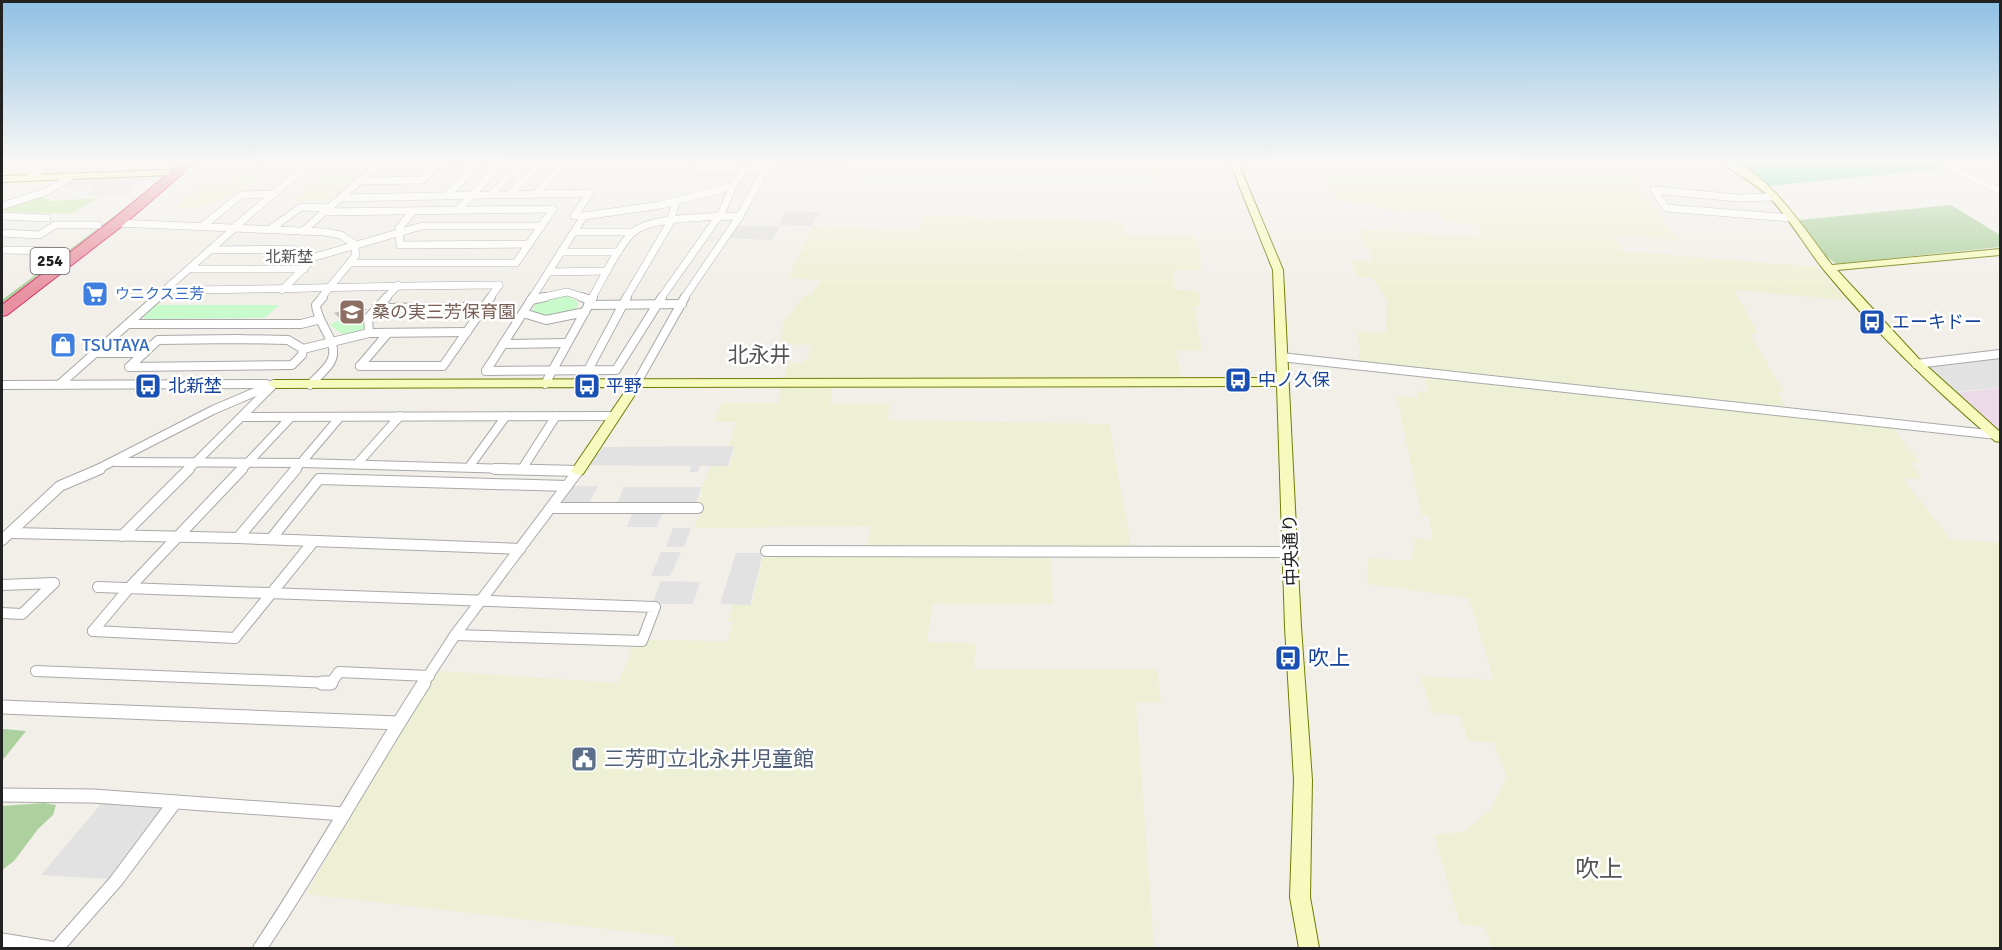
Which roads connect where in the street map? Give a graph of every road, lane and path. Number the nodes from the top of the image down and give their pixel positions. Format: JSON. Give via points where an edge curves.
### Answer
{"nodes":[{"id":1,"x":125,"y":204,"type":"edge"},
{"id":2,"x":138,"y":204,"type":"edge"},
{"id":3,"x":229,"y":204,"type":"edge"},
{"id":4,"x":261,"y":204,"type":"edge"},
{"id":5,"x":335,"y":204,"type":"edge"},
{"id":6,"x":463,"y":204,"type":"edge"},
{"id":7,"x":582,"y":204,"type":"edge"},
{"id":8,"x":656,"y":204,"type":"edge"},
{"id":9,"x":675,"y":204,"type":"edge"},
{"id":10,"x":724,"y":204,"type":"edge"},
{"id":11,"x":747,"y":204,"type":"edge"},
{"id":12,"x":1251,"y":204,"type":"edge"},
{"id":13,"x":1664,"y":204,"type":"edge"},
{"id":14,"x":1780,"y":204,"type":"edge"},
{"id":15,"x":328,"y":210,"type":"junction"},
{"id":16,"x":458,"y":210,"type":"junction"},
{"id":17,"x":413,"y":211,"type":"junction"},
{"id":18,"x":2,"y":216,"type":"edge"},
{"id":19,"x":584,"y":216,"type":"junction"},
{"id":20,"x":719,"y":216,"type":"junction"},
{"id":21,"x":740,"y":216,"type":"junction"},
{"id":22,"x":47,"y":218,"type":"dead end"},
{"id":23,"x":1791,"y":218,"type":"junction"},
{"id":24,"x":671,"y":219,"type":"junction"},
{"id":25,"x":117,"y":223,"type":"junction"},
{"id":26,"x":205,"y":224,"type":"junction"},
{"id":27,"x":98,"y":225,"type":"junction"},
{"id":28,"x":236,"y":226,"type":"junction"},
{"id":29,"x":541,"y":226,"type":"junction"},
{"id":30,"x":268,"y":231,"type":"junction"},
{"id":31,"x":303,"y":231,"type":"junction"},
{"id":32,"x":574,"y":232,"type":"junction"},
{"id":33,"x":633,"y":232,"type":"junction"},
{"id":34,"x":2,"y":233,"type":"edge"},
{"id":35,"x":398,"y":233,"type":"junction"},
{"id":36,"x":529,"y":244,"type":"junction"},
{"id":37,"x":355,"y":245,"type":"junction"},
{"id":38,"x":2,"y":250,"type":"edge"},
{"id":39,"x":212,"y":250,"type":"junction"},
{"id":40,"x":63,"y":251,"type":"junction"},
{"id":41,"x":561,"y":252,"type":"junction"},
{"id":42,"x":618,"y":252,"type":"junction"},
{"id":43,"x":2001,"y":252,"type":"edge"},
{"id":44,"x":311,"y":258,"type":"junction"},
{"id":45,"x":351,"y":263,"type":"junction"},
{"id":46,"x":304,"y":268,"type":"junction"},
{"id":47,"x":1828,"y":268,"type":"junction"},
{"id":48,"x":192,"y":269,"type":"junction"},
{"id":49,"x":607,"y":271,"type":"junction"},
{"id":50,"x":549,"y":272,"type":"junction"},
{"id":51,"x":398,"y":285,"type":"junction"},
{"id":52,"x":327,"y":287,"type":"junction"},
{"id":53,"x":168,"y":290,"type":"junction"},
{"id":54,"x":282,"y":290,"type":"junction"},
{"id":55,"x":2,"y":297,"type":"edge"},
{"id":56,"x":531,"y":300,"type":"junction"},
{"id":57,"x":622,"y":304,"type":"junction"},
{"id":58,"x":657,"y":304,"type":"junction"},
{"id":59,"x":682,"y":304,"type":"junction"},
{"id":60,"x":588,"y":305,"type":"junction"},
{"id":61,"x":484,"y":307,"type":"junction"},
{"id":62,"x":376,"y":308,"type":"junction"},
{"id":63,"x":2,"y":312,"type":"edge"},
{"id":64,"x":523,"y":313,"type":"junction"},
{"id":65,"x":317,"y":320,"type":"junction"},
{"id":66,"x":130,"y":324,"type":"junction"},
{"id":67,"x":466,"y":332,"type":"junction"},
{"id":68,"x":369,"y":333,"type":"junction"},
{"id":69,"x":388,"y":333,"type":"junction"},
{"id":70,"x":332,"y":341,"type":"junction"},
{"id":71,"x":567,"y":343,"type":"junction"},
{"id":72,"x":503,"y":344,"type":"junction"},
{"id":73,"x":303,"y":349,"type":"junction"},
{"id":74,"x":98,"y":353,"type":"junction"},
{"id":75,"x":144,"y":353,"type":"junction"},
{"id":76,"x":2001,"y":354,"type":"edge"},
{"id":77,"x":1281,"y":357,"type":"junction"},
{"id":78,"x":1916,"y":364,"type":"junction"},
{"id":79,"x":553,"y":370,"type":"junction"},
{"id":80,"x":588,"y":370,"type":"junction"},
{"id":81,"x":1282,"y":382,"type":"junction"},
{"id":82,"x":274,"y":384,"type":"junction"},
{"id":83,"x":545,"y":384,"type":"junction"},
{"id":84,"x":636,"y":384,"type":"junction"},
{"id":85,"x":2,"y":385,"type":"edge"},
{"id":86,"x":59,"y":385,"type":"junction"},
{"id":87,"x":310,"y":385,"type":"junction"},
{"id":88,"x":400,"y":416,"type":"junction"},
{"id":89,"x":506,"y":416,"type":"junction"},
{"id":90,"x":556,"y":416,"type":"junction"},
{"id":91,"x":616,"y":416,"type":"junction"},
{"id":92,"x":242,"y":417,"type":"junction"},
{"id":93,"x":291,"y":417,"type":"junction"},
{"id":94,"x":340,"y":417,"type":"junction"},
{"id":95,"x":1999,"y":437,"type":"edge"},
{"id":96,"x":116,"y":462,"type":"junction"},
{"id":97,"x":196,"y":462,"type":"junction"},
{"id":98,"x":248,"y":462,"type":"junction"},
{"id":99,"x":302,"y":463,"type":"junction"},
{"id":100,"x":357,"y":464,"type":"junction"},
{"id":101,"x":469,"y":468,"type":"junction"},
{"id":102,"x":522,"y":469,"type":"junction"},
{"id":103,"x":578,"y":471,"type":"junction"},
{"id":104,"x":567,"y":486,"type":"junction"},
{"id":105,"x":552,"y":508,"type":"junction"},
{"id":106,"x":698,"y":508,"type":"dead end"},
{"id":107,"x":122,"y":536,"type":"junction"},
{"id":108,"x":179,"y":537,"type":"junction"},
{"id":109,"x":238,"y":538,"type":"junction"},
{"id":110,"x":270,"y":539,"type":"junction"},
{"id":111,"x":5,"y":540,"type":"edge"},
{"id":112,"x":313,"y":542,"type":"junction"},
{"id":113,"x":520,"y":549,"type":"junction"},
{"id":114,"x":766,"y":550,"type":"dead end"},
{"id":115,"x":1292,"y":552,"type":"junction"},
{"id":116,"x":2,"y":585,"type":"edge"},
{"id":117,"x":98,"y":587,"type":"dead end"},
{"id":118,"x":129,"y":588,"type":"junction"},
{"id":119,"x":271,"y":593,"type":"junction"},
{"id":120,"x":478,"y":601,"type":"junction"},
{"id":121,"x":2,"y":613,"type":"edge"},
{"id":122,"x":455,"y":635,"type":"junction"},
{"id":123,"x":36,"y":671,"type":"dead end"},
{"id":124,"x":429,"y":676,"type":"junction"},
{"id":125,"x":2,"y":707,"type":"edge"},
{"id":126,"x":398,"y":723,"type":"junction"},
{"id":127,"x":2,"y":795,"type":"edge"},
{"id":128,"x":176,"y":802,"type":"junction"},
{"id":129,"x":344,"y":814,"type":"junction"},
{"id":130,"x":2,"y":940,"type":"edge"},
{"id":131,"x":51,"y":948,"type":"edge"},
{"id":132,"x":57,"y":948,"type":"edge"},
{"id":133,"x":260,"y":948,"type":"edge"},
{"id":134,"x":1309,"y":948,"type":"edge"}],
"edges":[{"from":1,"to":27,"type":"highway","number":"254"},
{"from":2,"to":25,"type":"highway","number":"254"},
{"from":3,"to":26,"type":"street"},
{"from":4,"to":28,"type":"street"},
{"from":5,"to":15,"type":"street"},
{"from":6,"to":16,"type":"street"},
{"from":7,"to":19,"type":"street","via":[[574,216]]},
{"from":8,"to":19,"type":"street"},
{"from":9,"to":24,"type":"street"},
{"from":10,"to":20,"type":"street"},
{"from":11,"to":21,"type":"street"},
{"from":12,"to":77,"type":"street","name":"中央通り","via":[[1278,270]]},
{"from":13,"to":23,"type":"street","via":[[1666,208]]},
{"from":14,"to":23,"type":"street"},
{"from":15,"to":17,"type":"street"},
{"from":15,"to":30,"type":"street","via":[[301,207]]},
{"from":15,"to":31,"type":"street"},
{"from":16,"to":17,"type":"street"},
{"from":16,"to":29,"type":"street","via":[[553,209]]},
{"from":17,"to":35,"type":"street"},
{"from":18,"to":22,"type":"street"},
{"from":19,"to":32,"type":"street"},
{"from":20,"to":21,"type":"street"},
{"from":20,"to":24,"type":"street"},
{"from":20,"to":58,"type":"street"},
{"from":21,"to":59,"type":"street"},
{"from":23,"to":47,"type":"street"},
{"from":24,"to":33,"type":"street"},
{"from":24,"to":57,"type":"street"},
{"from":25,"to":26,"type":"street"},
{"from":25,"to":63,"type":"highway","number":"254"},
{"from":26,"to":28,"type":"street"},
{"from":27,"to":34,"type":"street","via":[[55,225],[39,235]]},
{"from":27,"to":40,"type":"highway","number":"254"},
{"from":28,"to":30,"type":"street"},
{"from":28,"to":39,"type":"street"},
{"from":29,"to":35,"type":"street","via":[[422,226]]},
{"from":29,"to":36,"type":"street"},
{"from":30,"to":31,"type":"street"},
{"from":31,"to":37,"type":"street","via":[[338,234]]},
{"from":32,"to":33,"type":"street"},
{"from":32,"to":41,"type":"street"},
{"from":33,"to":42,"type":"street"},
{"from":35,"to":36,"type":"street","via":[[400,245]]},
{"from":35,"to":37,"type":"street"},
{"from":36,"to":45,"type":"street","via":[[516,263]]},
{"from":37,"to":44,"type":"street"},
{"from":37,"to":45,"type":"street","via":[[356,255]]},
{"from":38,"to":40,"type":"street"},
{"from":39,"to":44,"type":"street","via":[[299,249]]},
{"from":39,"to":48,"type":"street"},
{"from":40,"to":55,"type":"highway","number":"254"},
{"from":41,"to":42,"type":"street"},
{"from":41,"to":50,"type":"street"},
{"from":42,"to":49,"type":"street"},
{"from":43,"to":47,"type":"street"},
{"from":44,"to":46,"type":"street"},
{"from":45,"to":52,"type":"street"},
{"from":46,"to":48,"type":"street"},
{"from":46,"to":54,"type":"street"},
{"from":47,"to":78,"type":"street"},
{"from":48,"to":53,"type":"street"},
{"from":49,"to":50,"type":"street"},
{"from":49,"to":60,"type":"street"},
{"from":50,"to":56,"type":"street"},
{"from":51,"to":52,"type":"street"},
{"from":51,"to":61,"type":"street","via":[[499,285]]},
{"from":51,"to":62,"type":"street"},
{"from":52,"to":54,"type":"street"},
{"from":52,"to":65,"type":"street","via":[[316,305]]},
{"from":53,"to":54,"type":"street"},
{"from":53,"to":66,"type":"street"},
{"from":56,"to":60,"type":"street","via":[[567,292]]},
{"from":56,"to":64,"type":"street"},
{"from":57,"to":58,"type":"street"},
{"from":57,"to":60,"type":"street"},
{"from":57,"to":80,"type":"street"},
{"from":58,"to":59,"type":"street"},
{"from":58,"to":80,"type":"street","via":[[616,370]]},
{"from":59,"to":84,"type":"street"},
{"from":60,"to":64,"type":"street","via":[[546,321]]},
{"from":60,"to":71,"type":"street"},
{"from":61,"to":62,"type":"street"},
{"from":61,"to":67,"type":"street"},
{"from":62,"to":68,"type":"street","via":[[368,318]]},
{"from":64,"to":72,"type":"street"},
{"from":65,"to":66,"type":"street","via":[[301,324]]},
{"from":65,"to":70,"type":"street"},
{"from":66,"to":74,"type":"street"},
{"from":67,"to":69,"type":"street"},
{"from":67,"to":69,"type":"street","via":[[443,366],[360,366]]},
{"from":68,"to":69,"type":"street"},
{"from":68,"to":70,"type":"street"},
{"from":70,"to":73,"type":"street"},
{"from":70,"to":87,"type":"street","via":[[330,362]]},
{"from":71,"to":72,"type":"street"},
{"from":71,"to":79,"type":"street"},
{"from":72,"to":79,"type":"street","via":[[486,371]]},
{"from":73,"to":75,"type":"street","via":[[288,340],[277,339],[158,340]]},
{"from":73,"to":75,"type":"street","via":[[292,365],[129,367]]},
{"from":74,"to":75,"type":"street"},
{"from":74,"to":86,"type":"street"},
{"from":76,"to":78,"type":"street"},
{"from":77,"to":81,"type":"street","name":"中央通り"},
{"from":77,"to":95,"type":"street"},
{"from":78,"to":95,"type":"street"},
{"from":79,"to":80,"type":"street"},
{"from":79,"to":83,"type":"street"},
{"from":81,"to":84,"type":"street"},
{"from":81,"to":115,"type":"street","name":"中央通り"},
{"from":82,"to":86,"type":"street"},
{"from":82,"to":87,"type":"street"},
{"from":82,"to":92,"type":"street"},
{"from":82,"to":96,"type":"street","via":[[199,416]]},
{"from":83,"to":84,"type":"street"},
{"from":83,"to":87,"type":"street"},
{"from":84,"to":91,"type":"street"},
{"from":85,"to":86,"type":"street"},
{"from":88,"to":89,"type":"street"},
{"from":88,"to":94,"type":"street"},
{"from":88,"to":100,"type":"street"},
{"from":89,"to":90,"type":"street"},
{"from":89,"to":101,"type":"street"},
{"from":90,"to":91,"type":"street"},
{"from":90,"to":102,"type":"street"},
{"from":91,"to":103,"type":"street"},
{"from":92,"to":93,"type":"street"},
{"from":92,"to":97,"type":"street"},
{"from":93,"to":94,"type":"street"},
{"from":93,"to":98,"type":"street"},
{"from":94,"to":99,"type":"street"},
{"from":96,"to":97,"type":"street"},
{"from":96,"to":111,"type":"street","via":[[60,486]]},
{"from":97,"to":98,"type":"street"},
{"from":97,"to":107,"type":"street"},
{"from":98,"to":99,"type":"street"},
{"from":98,"to":108,"type":"street"},
{"from":99,"to":100,"type":"street"},
{"from":99,"to":109,"type":"street"},
{"from":100,"to":101,"type":"street"},
{"from":101,"to":102,"type":"street"},
{"from":102,"to":103,"type":"street"},
{"from":103,"to":104,"type":"street"},
{"from":104,"to":105,"type":"street"},
{"from":104,"to":110,"type":"street","via":[[319,479]]},
{"from":105,"to":106,"type":"street"},
{"from":105,"to":113,"type":"street"},
{"from":107,"to":108,"type":"street"},
{"from":107,"to":111,"type":"street"},
{"from":108,"to":109,"type":"street"},
{"from":108,"to":118,"type":"street"},
{"from":109,"to":110,"type":"street"},
{"from":110,"to":112,"type":"street"},
{"from":112,"to":113,"type":"street"},
{"from":112,"to":119,"type":"street"},
{"from":113,"to":120,"type":"street"},
{"from":114,"to":115,"type":"street"},
{"from":115,"to":134,"type":"street","name":"中央通り","via":[[1303,780],[1300,897]]},
{"from":116,"to":121,"type":"street","via":[[54,583],[22,614]]},
{"from":117,"to":118,"type":"street"},
{"from":118,"to":119,"type":"street"},
{"from":118,"to":119,"type":"street","via":[[93,631],[235,638]]},
{"from":119,"to":120,"type":"street"},
{"from":120,"to":122,"type":"street"},
{"from":120,"to":122,"type":"street","via":[[655,607],[642,640]]},
{"from":122,"to":124,"type":"street"},
{"from":123,"to":124,"type":"street","via":[[332,682],[339,672]]},
{"from":124,"to":126,"type":"street"},
{"from":125,"to":126,"type":"street"},
{"from":126,"to":129,"type":"street"},
{"from":127,"to":128,"type":"street"},
{"from":128,"to":129,"type":"street"},
{"from":128,"to":132,"type":"street","via":[[116,881]]},
{"from":129,"to":133,"type":"street"},
{"from":130,"to":131,"type":"street"}]}
